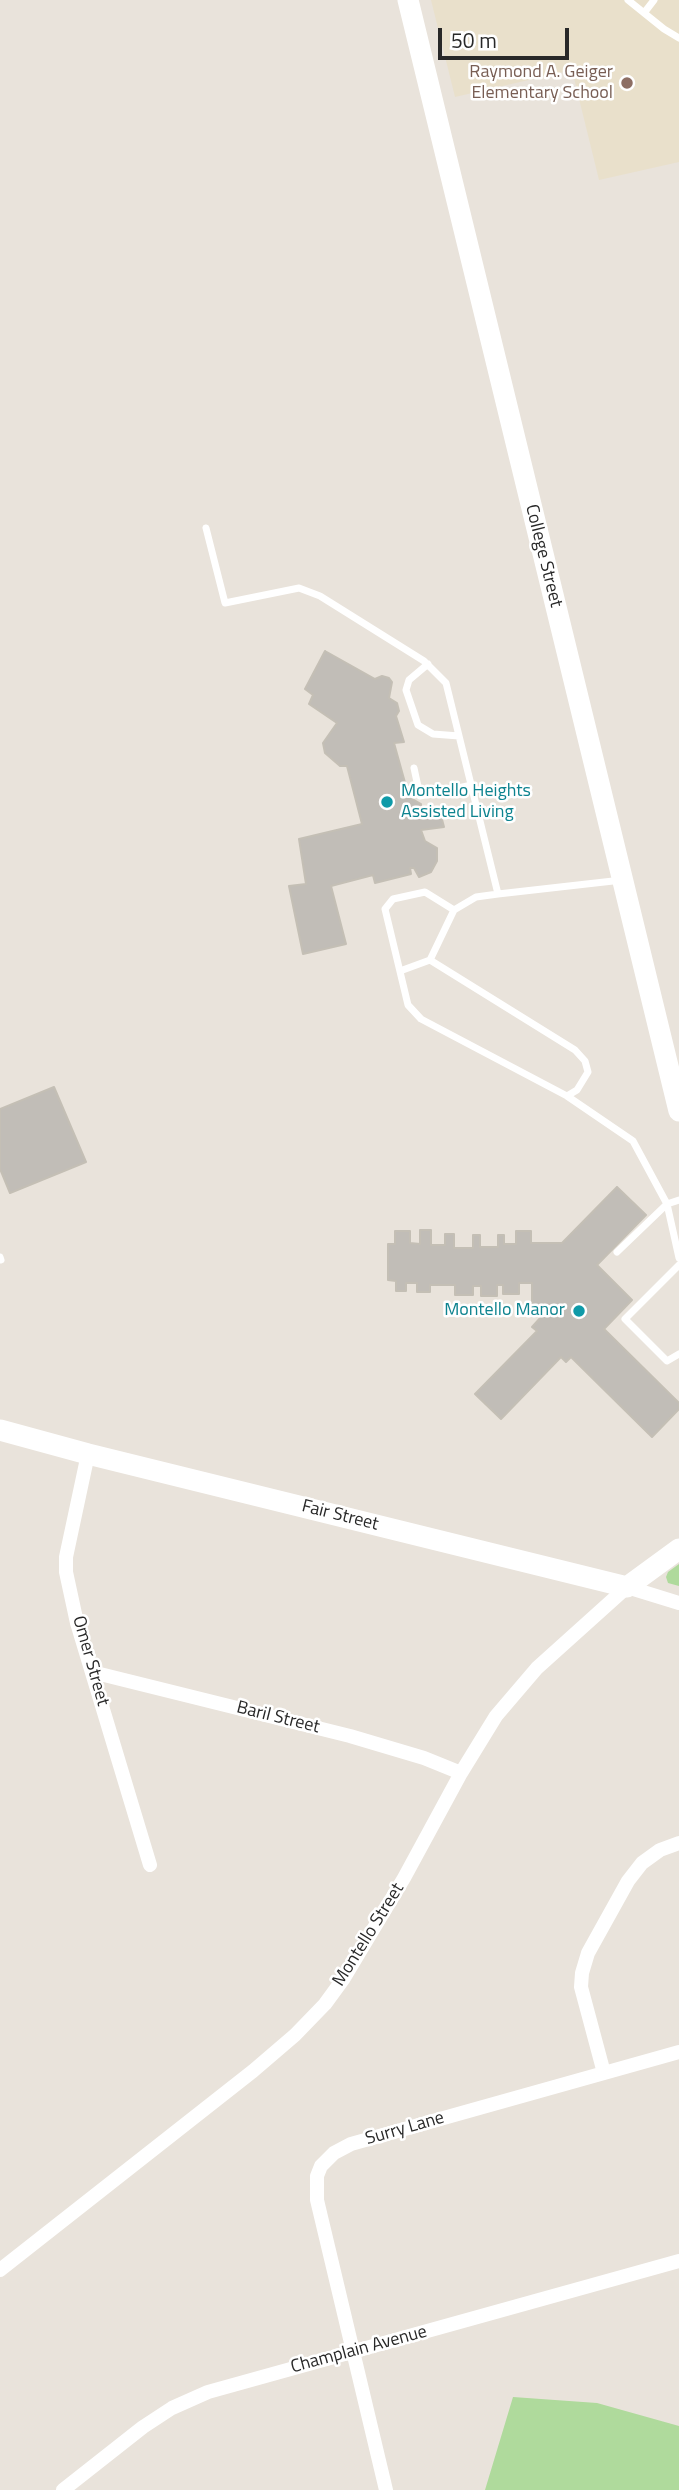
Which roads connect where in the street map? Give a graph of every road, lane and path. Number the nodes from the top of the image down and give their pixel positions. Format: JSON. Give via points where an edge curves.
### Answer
{"nodes":[{"id":1,"x":408,"y":0,"type":"edge"},
{"id":2,"x":628,"y":0,"type":"edge"},
{"id":3,"x":654,"y":0,"type":"edge"},
{"id":4,"x":644,"y":13,"type":"junction"},
{"id":5,"x":679,"y":38,"type":"edge"},
{"id":6,"x":206,"y":528,"type":"dead end"},
{"id":7,"x":428,"y":664,"type":"junction"},
{"id":8,"x":459,"y":736,"type":"junction"},
{"id":9,"x":414,"y":768,"type":"dead end"},
{"id":10,"x":472,"y":786,"type":"junction"},
{"id":11,"x":622,"y":880,"type":"junction"},
{"id":12,"x":498,"y":894,"type":"junction"},
{"id":13,"x":454,"y":910,"type":"junction"},
{"id":14,"x":430,"y":960,"type":"junction"},
{"id":15,"x":400,"y":971,"type":"junction"},
{"id":16,"x":567,"y":1096,"type":"junction"},
{"id":17,"x":679,"y":1111,"type":"edge"},
{"id":18,"x":679,"y":1200,"type":"edge"},
{"id":19,"x":667,"y":1204,"type":"junction"},
{"id":20,"x":617,"y":1252,"type":"dead end"},
{"id":21,"x":679,"y":1258,"type":"edge"},
{"id":22,"x":679,"y":1265,"type":"edge"},
{"id":23,"x":679,"y":1354,"type":"edge"},
{"id":24,"x":0,"y":1430,"type":"edge"},
{"id":25,"x":88,"y":1454,"type":"junction"},
{"id":26,"x":679,"y":1549,"type":"edge"},
{"id":27,"x":626,"y":1587,"type":"junction"},
{"id":28,"x":679,"y":1603,"type":"edge"},
{"id":29,"x":92,"y":1672,"type":"junction"},
{"id":30,"x":461,"y":1773,"type":"junction"},
{"id":31,"x":679,"y":1843,"type":"edge"},
{"id":32,"x":150,"y":1865,"type":"dead end"},
{"id":33,"x":679,"y":2052,"type":"edge"},
{"id":34,"x":604,"y":2073,"type":"junction"},
{"id":35,"x":679,"y":2261,"type":"edge"},
{"id":36,"x":0,"y":2270,"type":"edge"},
{"id":37,"x":353,"y":2351,"type":"junction"},
{"id":38,"x":63,"y":2490,"type":"edge"},
{"id":39,"x":386,"y":2490,"type":"edge"}],
"edges":[{"from":1,"to":11,"type":"street","name":"College Street"},
{"from":2,"to":4,"type":"lane"},
{"from":3,"to":4,"type":"lane"},
{"from":4,"to":5,"type":"lane"},
{"from":6,"to":7,"type":"lane","via":[[225,603],[299,588],[320,596]]},
{"from":7,"to":8,"type":"lane","via":[[446,683]]},
{"from":7,"to":8,"type":"lane","via":[[409,680],[406,690],[418,725],[433,734]]},
{"from":8,"to":10,"type":"lane"},
{"from":9,"to":10,"type":"lane","via":[[420,796]]},
{"from":10,"to":12,"type":"lane"},
{"from":11,"to":12,"type":"lane"},
{"from":11,"to":17,"type":"street","name":"College Street"},
{"from":12,"to":13,"type":"lane","via":[[476,897]]},
{"from":13,"to":14,"type":"lane"},
{"from":13,"to":15,"type":"lane","via":[[425,892],[393,899],[385,909]]},
{"from":14,"to":15,"type":"lane"},
{"from":14,"to":16,"type":"lane","via":[[575,1050],[588,1072],[577,1090]]},
{"from":15,"to":16,"type":"lane","via":[[408,1005],[421,1018]]},
{"from":16,"to":19,"type":"lane","via":[[633,1141]]},
{"from":18,"to":19,"type":"lane"},
{"from":19,"to":20,"type":"lane"},
{"from":19,"to":21,"type":"lane"},
{"from":22,"to":23,"type":"lane","via":[[625,1319],[667,1362]]},
{"from":24,"to":25,"type":"street","name":"Fair Street"},
{"from":25,"to":27,"type":"street","name":"Fair Street"},
{"from":25,"to":29,"type":"street","name":"Omer Street","via":[[66,1565]]},
{"from":26,"to":27,"type":"street","name":"Montello Street"},
{"from":27,"to":28,"type":"street","name":"Fair Street"},
{"from":27,"to":30,"type":"street","name":"Montello Street","via":[[537,1668],[496,1716]]},
{"from":29,"to":30,"type":"street","name":"Baril Street","via":[[349,1736]]},
{"from":29,"to":32,"type":"street","name":"Omer Street"},
{"from":30,"to":36,"type":"street","name":"Montello Street","via":[[404,1878],[325,2004],[253,2071]]},
{"from":31,"to":34,"type":"street","via":[[642,1863],[628,1881],[582,1973],[581,1987]]},
{"from":33,"to":34,"type":"street","name":"Surry Lane"},
{"from":34,"to":37,"type":"street","name":"Surry Lane","via":[[351,2144],[321,2166],[317,2200]]},
{"from":35,"to":37,"type":"street","name":"Champlain Avenue"},
{"from":37,"to":38,"type":"street","name":"Champlain Avenue","via":[[192,2398],[143,2427]]},
{"from":37,"to":39,"type":"street","name":"Surry Lane"}]}
